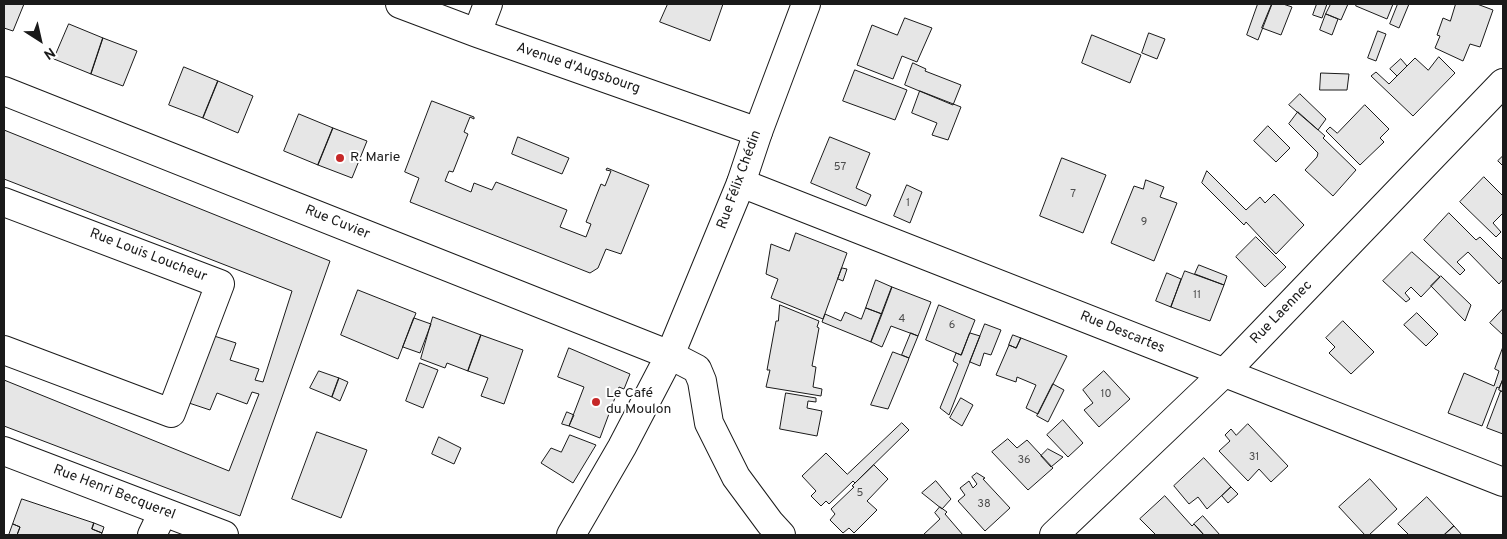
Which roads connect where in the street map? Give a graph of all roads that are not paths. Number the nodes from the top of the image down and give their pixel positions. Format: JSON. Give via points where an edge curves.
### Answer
{"nodes":[{"id":1,"x":400,"y":4,"type":"edge"},
{"id":2,"x":488,"y":4,"type":"edge"},
{"id":3,"x":806,"y":4,"type":"edge"},
{"id":4,"x":477,"y":33,"type":"junction"},
{"id":5,"x":1503,"y":83,"type":"edge"},
{"id":6,"x":4,"y":90,"type":"edge"},
{"id":7,"x":758,"y":132,"type":"junction"},
{"id":8,"x":740,"y":183,"type":"junction"},
{"id":9,"x":4,"y":202,"type":"edge"},
{"id":10,"x":4,"y":350,"type":"edge"},
{"id":11,"x":670,"y":355,"type":"junction"},
{"id":12,"x":1224,"y":373,"type":"junction"},
{"id":13,"x":4,"y":451,"type":"edge"},
{"id":14,"x":1503,"y":482,"type":"edge"},
{"id":15,"x":158,"y":523,"type":"edge"},
{"id":16,"x":224,"y":535,"type":"edge"},
{"id":17,"x":570,"y":535,"type":"edge"},
{"id":18,"x":781,"y":535,"type":"edge"},
{"id":19,"x":1054,"y":535,"type":"edge"}],
"edges":[{"from":1,"to":4,"type":"street","name":"Avenue d'Augsbourg"},
{"from":2,"to":4,"type":"street"},
{"from":3,"to":7,"type":"street","name":"Rue Félix Chédin"},
{"from":4,"to":7,"type":"street","name":"Avenue d'Augsbourg"},
{"from":5,"to":12,"type":"street","name":"Rue Laennec"},
{"from":6,"to":11,"type":"street","name":"Rue Cuvier"},
{"from":7,"to":8,"type":"street","name":"Rue Félix Chédin"},
{"from":8,"to":11,"type":"street","name":"Rue Félix Chédin"},
{"from":8,"to":12,"type":"street","name":"Rue Descartes"},
{"from":9,"to":10,"type":"street","name":"Rue Louis Loucheur","via":[[220,284],[171,413]]},
{"from":11,"to":17,"type":"street","name":"Rue Félix Chédin","via":[[622,447]]},
{"from":11,"to":18,"type":"street","name":"Rue Cuvier","via":[[697,369],[709,423],[736,477]]},
{"from":12,"to":14,"type":"street","name":"Rue Descartes"},
{"from":12,"to":19,"type":"street","name":"Rue Laennec"},
{"from":13,"to":15,"type":"street","name":"Rue Henri Becquerel"},
{"from":15,"to":16,"type":"street","name":"Rue Henri Becquerel"}]}
